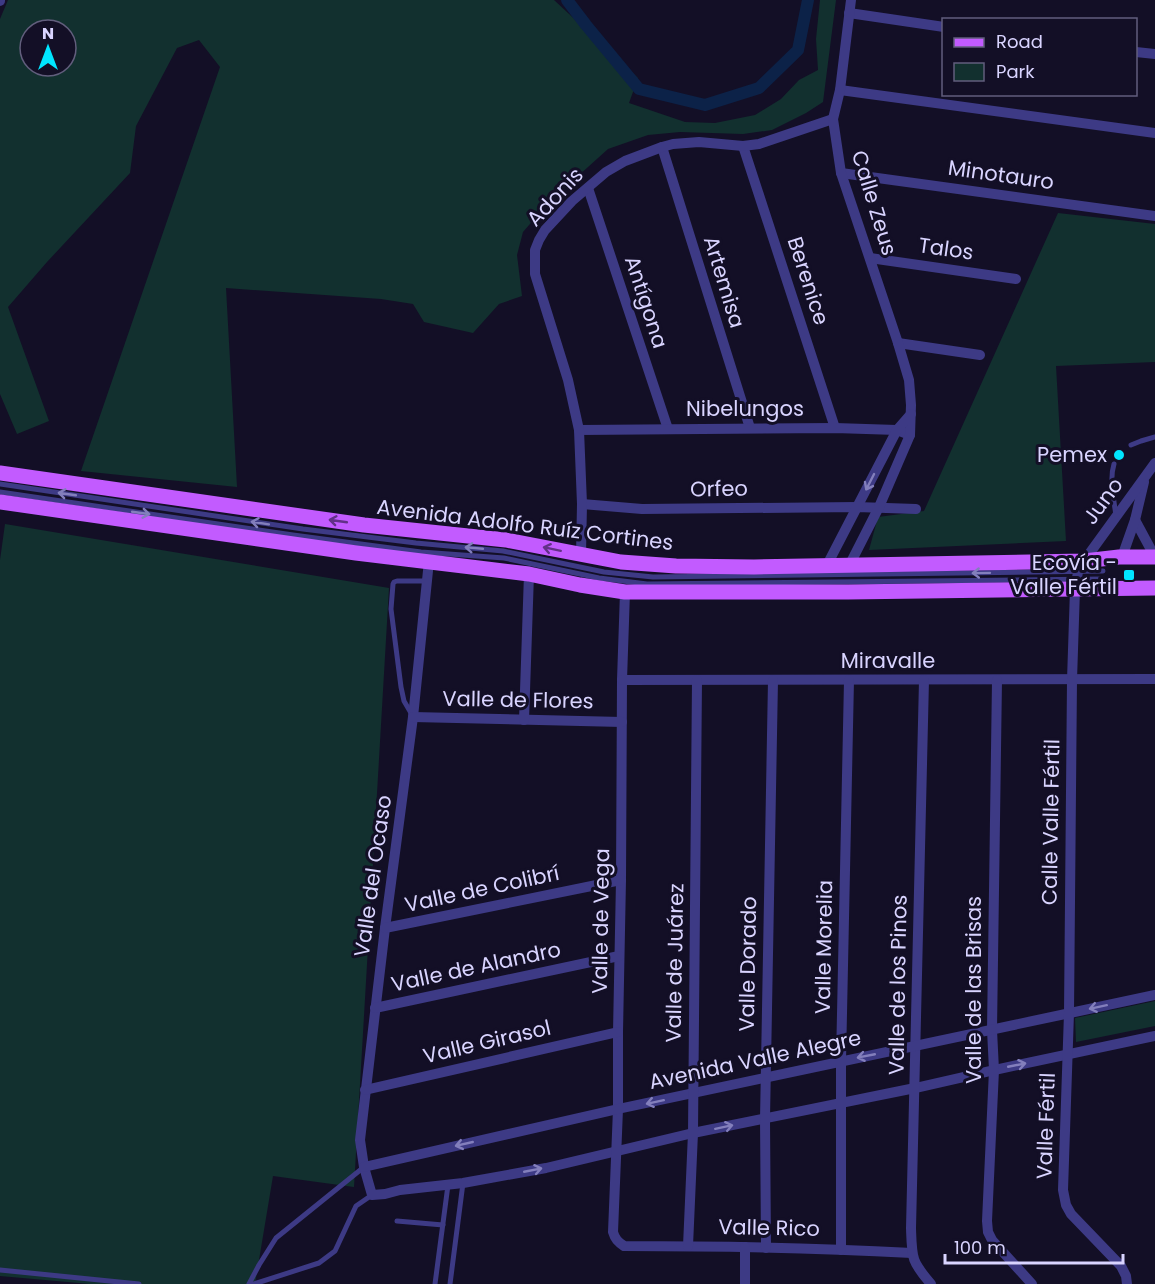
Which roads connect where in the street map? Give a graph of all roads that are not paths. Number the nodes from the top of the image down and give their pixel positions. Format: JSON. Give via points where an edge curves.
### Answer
{"nodes":[{"id":1,"x":851,"y":0,"type":"edge"},
{"id":2,"x":849,"y":12,"type":"junction"},
{"id":3,"x":942,"y":27,"type":"edge"},
{"id":4,"x":1137,"y":51,"type":"edge"},
{"id":5,"x":1155,"y":54,"type":"edge"},
{"id":6,"x":840,"y":90,"type":"junction"},
{"id":7,"x":833,"y":119,"type":"junction"},
{"id":8,"x":1155,"y":133,"type":"edge"},
{"id":9,"x":743,"y":146,"type":"junction"},
{"id":10,"x":662,"y":147,"type":"junction"},
{"id":11,"x":841,"y":173,"type":"junction"},
{"id":12,"x":588,"y":188,"type":"junction"},
{"id":13,"x":1155,"y":216,"type":"edge"},
{"id":14,"x":870,"y":258,"type":"junction"},
{"id":15,"x":1016,"y":279,"type":"dead end"},
{"id":16,"x":898,"y":343,"type":"junction"},
{"id":17,"x":980,"y":355,"type":"dead end"},
{"id":18,"x":911,"y":414,"type":"junction"},
{"id":19,"x":750,"y":428,"type":"junction"},
{"id":20,"x":835,"y":428,"type":"junction"},
{"id":21,"x":668,"y":429,"type":"junction"},
{"id":22,"x":579,"y":430,"type":"junction"},
{"id":23,"x":897,"y":430,"type":"junction"},
{"id":24,"x":910,"y":435,"type":"junction"},
{"id":25,"x":1155,"y":437,"type":"edge"},
{"id":26,"x":1131,"y":445,"type":"dead end"},
{"id":27,"x":1155,"y":463,"type":"edge"},
{"id":28,"x":1114,"y":464,"type":"dead end"},
{"id":29,"x":0,"y":473,"type":"edge"},
{"id":30,"x":1145,"y":476,"type":"junction"},
{"id":31,"x":0,"y":484,"type":"edge"},
{"id":32,"x":0,"y":492,"type":"edge"},
{"id":33,"x":0,"y":502,"type":"edge"},
{"id":34,"x":582,"y":504,"type":"junction"},
{"id":35,"x":857,"y":507,"type":"junction"},
{"id":36,"x":879,"y":507,"type":"junction"},
{"id":37,"x":916,"y":509,"type":"dead end"},
{"id":38,"x":1116,"y":516,"type":"junction"},
{"id":39,"x":1135,"y":520,"type":"junction"},
{"id":40,"x":581,"y":555,"type":"junction"},
{"id":41,"x":1122,"y":557,"type":"junction"},
{"id":42,"x":1155,"y":557,"type":"edge"},
{"id":43,"x":429,"y":561,"type":"junction"},
{"id":44,"x":850,"y":564,"type":"junction"},
{"id":45,"x":827,"y":565,"type":"junction"},
{"id":46,"x":1103,"y":571,"type":"dead end"},
{"id":47,"x":529,"y":574,"type":"junction"},
{"id":48,"x":1079,"y":575,"type":"junction"},
{"id":49,"x":1103,"y":579,"type":"dead end"},
{"id":50,"x":427,"y":581,"type":"junction"},
{"id":51,"x":1155,"y":588,"type":"edge"},
{"id":52,"x":625,"y":592,"type":"junction"},
{"id":53,"x":1155,"y":679,"type":"edge"},
{"id":54,"x":622,"y":680,"type":"junction"},
{"id":55,"x":697,"y":680,"type":"junction"},
{"id":56,"x":773,"y":680,"type":"junction"},
{"id":57,"x":849,"y":680,"type":"junction"},
{"id":58,"x":924,"y":680,"type":"junction"},
{"id":59,"x":997,"y":680,"type":"junction"},
{"id":60,"x":1072,"y":680,"type":"junction"},
{"id":61,"x":413,"y":717,"type":"junction"},
{"id":62,"x":524,"y":720,"type":"junction"},
{"id":63,"x":622,"y":722,"type":"junction"},
{"id":64,"x":621,"y":880,"type":"junction"},
{"id":65,"x":385,"y":928,"type":"junction"},
{"id":66,"x":620,"y":956,"type":"junction"},
{"id":67,"x":1155,"y":995,"type":"edge"},
{"id":68,"x":375,"y":1008,"type":"junction"},
{"id":69,"x":1069,"y":1013,"type":"junction"},
{"id":70,"x":992,"y":1030,"type":"junction"},
{"id":71,"x":618,"y":1032,"type":"junction"},
{"id":72,"x":1155,"y":1036,"type":"edge"},
{"id":73,"x":916,"y":1046,"type":"junction"},
{"id":74,"x":1068,"y":1055,"type":"junction"},
{"id":75,"x":842,"y":1061,"type":"junction"},
{"id":76,"x":993,"y":1070,"type":"junction"},
{"id":77,"x":766,"y":1078,"type":"junction"},
{"id":78,"x":915,"y":1088,"type":"junction"},
{"id":79,"x":365,"y":1090,"type":"junction"},
{"id":80,"x":693,"y":1094,"type":"junction"},
{"id":81,"x":842,"y":1103,"type":"junction"},
{"id":82,"x":618,"y":1109,"type":"junction"},
{"id":83,"x":765,"y":1119,"type":"junction"},
{"id":84,"x":693,"y":1133,"type":"junction"},
{"id":85,"x":617,"y":1152,"type":"junction"},
{"id":86,"x":364,"y":1167,"type":"junction"},
{"id":87,"x":463,"y":1183,"type":"junction"},
{"id":88,"x":448,"y":1185,"type":"junction"},
{"id":89,"x":372,"y":1195,"type":"junction"},
{"id":90,"x":397,"y":1221,"type":"dead end"},
{"id":91,"x":443,"y":1225,"type":"junction"},
{"id":92,"x":624,"y":1246,"type":"joint"},
{"id":93,"x":688,"y":1246,"type":"junction"},
{"id":94,"x":745,"y":1247,"type":"junction"},
{"id":95,"x":766,"y":1248,"type":"junction"},
{"id":96,"x":841,"y":1250,"type":"junction"},
{"id":97,"x":912,"y":1253,"type":"junction"},
{"id":98,"x":0,"y":1270,"type":"edge"},
{"id":99,"x":139,"y":1284,"type":"edge"},
{"id":100,"x":249,"y":1284,"type":"edge"},
{"id":101,"x":254,"y":1284,"type":"edge"},
{"id":102,"x":435,"y":1284,"type":"edge"},
{"id":103,"x":450,"y":1284,"type":"edge"},
{"id":104,"x":745,"y":1284,"type":"edge"},
{"id":105,"x":930,"y":1284,"type":"edge"},
{"id":106,"x":1032,"y":1284,"type":"edge"},
{"id":107,"x":1128,"y":1284,"type":"edge"}],
"edges":[{"from":1,"to":2,"type":"street","name":"Calle Zeus"},
{"from":2,"to":3,"type":"street"},
{"from":2,"to":6,"type":"street","name":"Calle Zeus"},
{"from":4,"to":5,"type":"street"},
{"from":6,"to":7,"type":"street","name":"Calle Zeus"},
{"from":6,"to":8,"type":"street"},
{"from":7,"to":9,"type":"street","name":"Adonis"},
{"from":7,"to":11,"type":"street","name":"Calle Zeus"},
{"from":9,"to":10,"type":"street","name":"Adonis","via":[[699,142]]},
{"from":9,"to":20,"type":"street","name":"Berenice"},
{"from":10,"to":12,"type":"street","name":"Adonis","via":[[625,161]]},
{"from":10,"to":19,"type":"street","name":"Artemisa"},
{"from":11,"to":13,"type":"street","name":"Minotauro"},
{"from":11,"to":14,"type":"street","name":"Calle Zeus"},
{"from":12,"to":21,"type":"street","name":"Antígona"},
{"from":12,"to":22,"type":"street","name":"Adonis","via":[[545,230],[535,262]]},
{"from":14,"to":15,"type":"street","name":"Talos"},
{"from":14,"to":16,"type":"street","name":"Calle Zeus"},
{"from":16,"to":17,"type":"street"},
{"from":16,"to":18,"type":"street","name":"Calle Zeus","via":[[911,390]]},
{"from":18,"to":23,"type":"street"},
{"from":18,"to":24,"type":"street","name":"Calle Zeus"},
{"from":19,"to":20,"type":"street","name":"Nibelungos"},
{"from":19,"to":21,"type":"street","name":"Nibelungos"},
{"from":20,"to":23,"type":"street","name":"Nibelungos"},
{"from":21,"to":22,"type":"street","name":"Nibelungos"},
{"from":22,"to":34,"type":"street","name":"Adonis"},
{"from":23,"to":24,"type":"street","name":"Nibelungos"},
{"from":23,"to":35,"type":"street","one_way":true},
{"from":24,"to":36,"type":"street","name":"Calle Zeus"},
{"from":25,"to":26,"type":"lane"},
{"from":27,"to":30,"type":"street","name":"Juno"},
{"from":28,"to":38,"type":"lane"},
{"from":40,"to":29,"type":"main road","name":"Avenida Adolfo Ruíz Cortines","one_way":true,"via":[[506,540],[364,525]]},
{"from":30,"to":38,"type":"street","name":"Juno"},
{"from":30,"to":39,"type":"street"},
{"from":48,"to":31,"type":"lane","one_way":true,"via":[[653,577],[604,572],[503,551],[303,529]]},
{"from":32,"to":48,"type":"lane","one_way":true,"via":[[421,552],[504,558],[647,584]]},
{"from":33,"to":43,"type":"main road","name":"Avenida Adolfo Ruíz Cortines"},
{"from":34,"to":35,"type":"street","name":"Orfeo","via":[[642,509]]},
{"from":34,"to":40,"type":"street","name":"Adonis"},
{"from":35,"to":36,"type":"street","name":"Orfeo"},
{"from":35,"to":45,"type":"street"},
{"from":36,"to":37,"type":"street","name":"Orfeo"},
{"from":36,"to":44,"type":"street","name":"Calle Zeus"},
{"from":38,"to":48,"type":"street","name":"Juno"},
{"from":39,"to":41,"type":"street"},
{"from":39,"to":42,"type":"street"},
{"from":40,"to":45,"type":"main road","name":"Avenida Adolfo Ruíz Cortines","via":[[676,566]]},
{"from":41,"to":42,"type":"main road","name":"Avenida Adolfo Ruíz Cortines"},
{"from":41,"to":48,"type":"main road","name":"Avenida Adolfo Ruíz Cortines"},
{"from":43,"to":47,"type":"main road","name":"Avenida Adolfo Ruíz Cortines"},
{"from":43,"to":50,"type":"street","name":"Valle del Ocaso"},
{"from":44,"to":45,"type":"main road","name":"Avenida Adolfo Ruíz Cortines"},
{"from":44,"to":48,"type":"main road","name":"Avenida Adolfo Ruíz Cortines"},
{"from":46,"to":48,"type":"lane"},
{"from":47,"to":52,"type":"main road","name":"Avenida Adolfo Ruíz Cortines"},
{"from":47,"to":62,"type":"street"},
{"from":48,"to":49,"type":"lane"},
{"from":48,"to":51,"type":"main road","name":"Avenida Adolfo Ruíz Cortines"},
{"from":48,"to":52,"type":"main road","name":"Avenida Adolfo Ruíz Cortines","via":[[848,592]]},
{"from":48,"to":60,"type":"street","name":"Calle Valle Fértil"},
{"from":50,"to":61,"type":"street","name":"Valle del Ocaso"},
{"from":50,"to":61,"type":"lane","via":[[393,584],[391,609],[401,687]]},
{"from":52,"to":54,"type":"street","name":"Valle de Vega"},
{"from":53,"to":60,"type":"street","name":"Miravalle"},
{"from":54,"to":55,"type":"street","name":"Miravalle"},
{"from":54,"to":63,"type":"street","name":"Valle de Vega"},
{"from":55,"to":56,"type":"street","name":"Miravalle"},
{"from":55,"to":80,"type":"street","name":"Valle de Juárez"},
{"from":56,"to":57,"type":"street","name":"Miravalle"},
{"from":56,"to":77,"type":"street","name":"Valle Dorado"},
{"from":57,"to":58,"type":"street","name":"Miravalle"},
{"from":57,"to":75,"type":"street","name":"Valle Morelia"},
{"from":58,"to":59,"type":"street","name":"Miravalle"},
{"from":58,"to":73,"type":"street","name":"Valle de los Pinos"},
{"from":59,"to":60,"type":"street","name":"Miravalle"},
{"from":59,"to":70,"type":"street","name":"Valle de las Brisas"},
{"from":60,"to":69,"type":"street","name":"Calle Valle Fértil"},
{"from":61,"to":62,"type":"street","name":"Valle de Flores"},
{"from":61,"to":65,"type":"street","name":"Valle del Ocaso"},
{"from":62,"to":63,"type":"street","name":"Valle de Flores"},
{"from":63,"to":64,"type":"street","name":"Valle de Vega"},
{"from":64,"to":65,"type":"street","name":"Valle de Colibrí"},
{"from":64,"to":66,"type":"street","name":"Valle de Vega"},
{"from":65,"to":68,"type":"street","name":"Valle del Ocaso"},
{"from":66,"to":68,"type":"street","name":"Valle de Alandro"},
{"from":66,"to":71,"type":"street","name":"Valle de Vega"},
{"from":67,"to":69,"type":"street","name":"Avenida Valle Alegre","one_way":true},
{"from":68,"to":79,"type":"street","name":"Valle del Ocaso"},
{"from":69,"to":70,"type":"street","name":"Avenida Valle Alegre"},
{"from":69,"to":74,"type":"street","name":"Calle Valle Fértil"},
{"from":70,"to":73,"type":"street","name":"Avenida Valle Alegre"},
{"from":70,"to":76,"type":"street","name":"Valle de las Brisas"},
{"from":71,"to":79,"type":"street","name":"Valle Girasol"},
{"from":71,"to":82,"type":"street","name":"Valle de Vega"},
{"from":72,"to":74,"type":"street"},
{"from":73,"to":75,"type":"street","name":"Avenida Valle Alegre","one_way":true},
{"from":73,"to":78,"type":"street","name":"Valle de los Pinos"},
{"from":76,"to":74,"type":"street","one_way":true},
{"from":74,"to":107,"type":"street","name":"Valle Fértil","via":[[1064,1199],[1071,1214],[1121,1266]]},
{"from":75,"to":77,"type":"street","name":"Avenida Valle Alegre"},
{"from":75,"to":81,"type":"street","name":"Valle Morelia"},
{"from":76,"to":78,"type":"street"},
{"from":76,"to":106,"type":"street","name":"Valle de las Brisas","via":[[988,1232]]},
{"from":77,"to":80,"type":"street","name":"Avenida Valle Alegre"},
{"from":77,"to":83,"type":"street","name":"Valle Dorado"},
{"from":78,"to":81,"type":"street"},
{"from":78,"to":97,"type":"street","name":"Valle de los Pinos"},
{"from":79,"to":86,"type":"street","name":"Valle del Ocaso","via":[[360,1140]]},
{"from":80,"to":82,"type":"street","name":"Avenida Valle Alegre","one_way":true},
{"from":80,"to":84,"type":"street","name":"Valle de Juárez"},
{"from":81,"to":83,"type":"street"},
{"from":81,"to":96,"type":"street","name":"Valle Morelia"},
{"from":82,"to":85,"type":"street","name":"Valle de Vega"},
{"from":82,"to":86,"type":"street","name":"Avenida Valle Alegre","one_way":true},
{"from":84,"to":83,"type":"street","one_way":true},
{"from":83,"to":95,"type":"street","name":"Valle Dorado"},
{"from":84,"to":85,"type":"street"},
{"from":84,"to":93,"type":"street","name":"Valle de Juárez"},
{"from":87,"to":85,"type":"street","one_way":true},
{"from":85,"to":92,"type":"street","name":"Valle de Vega","via":[[613,1232]]},
{"from":86,"to":89,"type":"street","name":"Valle del Ocaso"},
{"from":86,"to":100,"type":"lane","via":[[276,1238]]},
{"from":87,"to":88,"type":"street"},
{"from":87,"to":103,"type":"lane"},
{"from":88,"to":89,"type":"street"},
{"from":88,"to":91,"type":"lane"},
{"from":89,"to":101,"type":"lane","via":[[356,1206],[334,1251],[319,1263]]},
{"from":90,"to":91,"type":"lane"},
{"from":91,"to":102,"type":"lane"},
{"from":92,"to":93,"type":"street","name":"Valle Rico"},
{"from":93,"to":94,"type":"street","name":"Valle Rico"},
{"from":94,"to":95,"type":"street","name":"Valle Rico"},
{"from":94,"to":104,"type":"street"},
{"from":95,"to":96,"type":"street","name":"Valle Rico"},
{"from":96,"to":97,"type":"street","name":"Valle Rico"},
{"from":97,"to":105,"type":"street","name":"Valle de los Pinos"},
{"from":98,"to":99,"type":"lane"}]}
